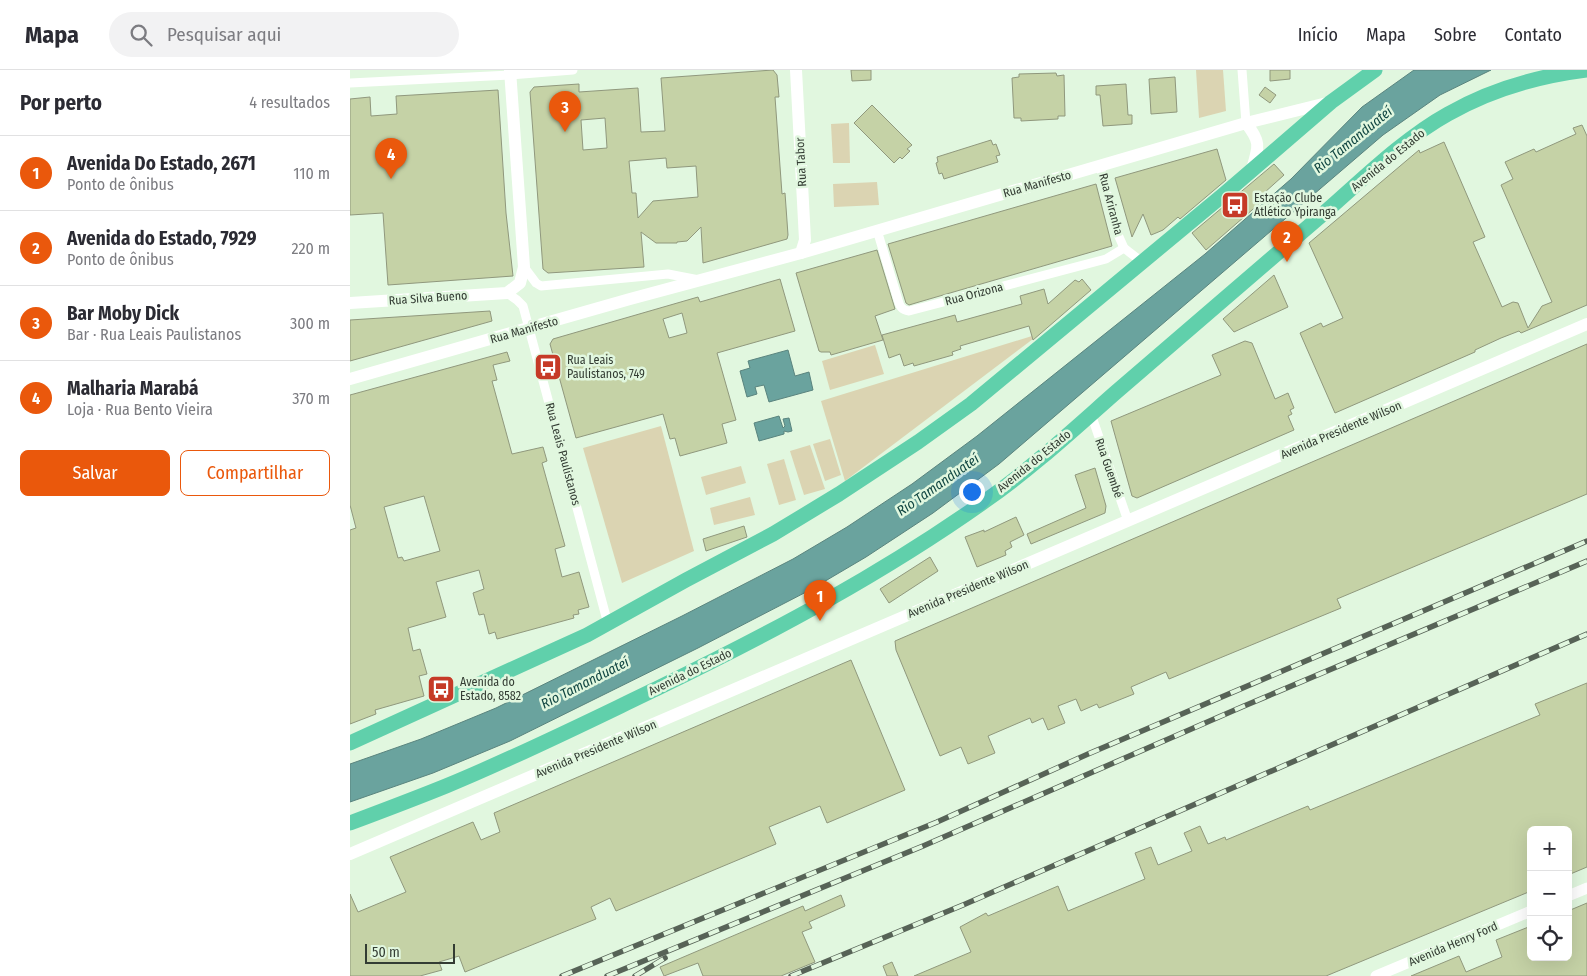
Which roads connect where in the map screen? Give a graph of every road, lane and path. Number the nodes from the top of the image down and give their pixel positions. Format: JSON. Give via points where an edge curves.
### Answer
{"nodes":[{"id":1,"x":573,"y":70,"type":"edge"},
{"id":2,"x":796,"y":70,"type":"edge"},
{"id":3,"x":1242,"y":70,"type":"edge"},
{"id":4,"x":1375,"y":70,"type":"edge"},
{"id":5,"x":1587,"y":70,"type":"edge"},
{"id":6,"x":510,"y":73,"type":"edge"},
{"id":7,"x":350,"y":83,"type":"edge"},
{"id":8,"x":1331,"y":102,"type":"junction"},
{"id":9,"x":1246,"y":123,"type":"junction"},
{"id":10,"x":1100,"y":166,"type":"junction"},
{"id":11,"x":1252,"y":169,"type":"junction"},
{"id":12,"x":877,"y":230,"type":"junction"},
{"id":13,"x":805,"y":236,"type":"junction"},
{"id":14,"x":828,"y":244,"type":"junction"},
{"id":15,"x":1124,"y":248,"type":"junction"},
{"id":16,"x":801,"y":253,"type":"junction"},
{"id":17,"x":1142,"y":262,"type":"junction"},
{"id":18,"x":524,"y":267,"type":"junction"},
{"id":19,"x":699,"y":280,"type":"junction"},
{"id":20,"x":507,"y":293,"type":"junction"},
{"id":21,"x":350,"y":304,"type":"edge"},
{"id":22,"x":1587,"y":324,"type":"edge"},
{"id":23,"x":528,"y":328,"type":"junction"},
{"id":24,"x":350,"y":380,"type":"edge"},
{"id":25,"x":1091,"y":414,"type":"junction"},
{"id":26,"x":1128,"y":521,"type":"junction"},
{"id":27,"x":608,"y":624,"type":"junction"},
{"id":28,"x":350,"y":743,"type":"edge"},
{"id":29,"x":350,"y":823,"type":"edge"},
{"id":30,"x":350,"y":854,"type":"edge"},
{"id":31,"x":1587,"y":888,"type":"edge"},
{"id":32,"x":1572,"y":894,"type":"edge"},
{"id":33,"x":1527,"y":913,"type":"edge"},
{"id":34,"x":1376,"y":976,"type":"edge"}],
"edges":[{"from":1,"to":6,"type":"street"},
{"from":2,"to":13,"type":"main road","name":"Rua Tabor"},
{"from":3,"to":9,"type":"street"},
{"from":4,"to":8,"type":"highway"},
{"from":5,"to":25,"type":"highway","name":"Avenida do Estado","via":[[1546,76],[1516,85],[1476,100],[1424,130]]},
{"from":6,"to":7,"type":"street"},
{"from":6,"to":18,"type":"main road"},
{"from":8,"to":9,"type":"main road","name":"Rua Manifesto"},
{"from":8,"to":11,"type":"highway"},
{"from":9,"to":10,"type":"main road","name":"Rua Manifesto"},
{"from":9,"to":11,"type":"main road","via":[[1259,148]]},
{"from":10,"to":12,"type":"main road","name":"Rua Manifesto"},
{"from":10,"to":15,"type":"street","name":"Rua Ariranha","via":[[1116,230]]},
{"from":11,"to":17,"type":"highway"},
{"from":12,"to":14,"type":"main road","name":"Rua Manifesto"},
{"from":12,"to":15,"type":"street","name":"Rua Orizona","via":[[898,300],[904,310],[909,311],[1106,259]]},
{"from":13,"to":14,"type":"main road"},
{"from":13,"to":16,"type":"main road","name":"Rua Tabor"},
{"from":14,"to":16,"type":"main road","name":"Rua Manifesto"},
{"from":15,"to":17,"type":"street","name":"Rua Ariranha"},
{"from":16,"to":19,"type":"main road","name":"Rua Manifesto"},
{"from":17,"to":27,"type":"highway","via":[[971,404],[918,442],[773,534]]},
{"from":18,"to":19,"type":"street","name":"Rua Manifesto","via":[[536,284],[544,286],[661,274]]},
{"from":18,"to":20,"type":"main road","via":[[520,283]]},
{"from":19,"to":23,"type":"main road","name":"Rua Manifesto"},
{"from":20,"to":21,"type":"main road","name":"Rua Silva Bueno"},
{"from":20,"to":23,"type":"street","name":"Rua Leais Paulistanos","via":[[523,306]]},
{"from":22,"to":26,"type":"main road","name":"Avenida Presidente Wilson"},
{"from":23,"to":24,"type":"main road","name":"Rua Manifesto"},
{"from":23,"to":27,"type":"street","name":"Rua Leais Paulistanos"},
{"from":25,"to":26,"type":"street","name":"Rua Guembé"},
{"from":25,"to":29,"type":"highway","name":"Avenida do Estado","via":[[1036,462],[933,537],[749,644],[447,786]]},
{"from":26,"to":30,"type":"main road","name":"Avenida Presidente Wilson"},
{"from":27,"to":28,"type":"highway"},
{"from":31,"to":32,"type":"street"},
{"from":33,"to":34,"type":"street","name":"Avenida Henry Ford"}]}
